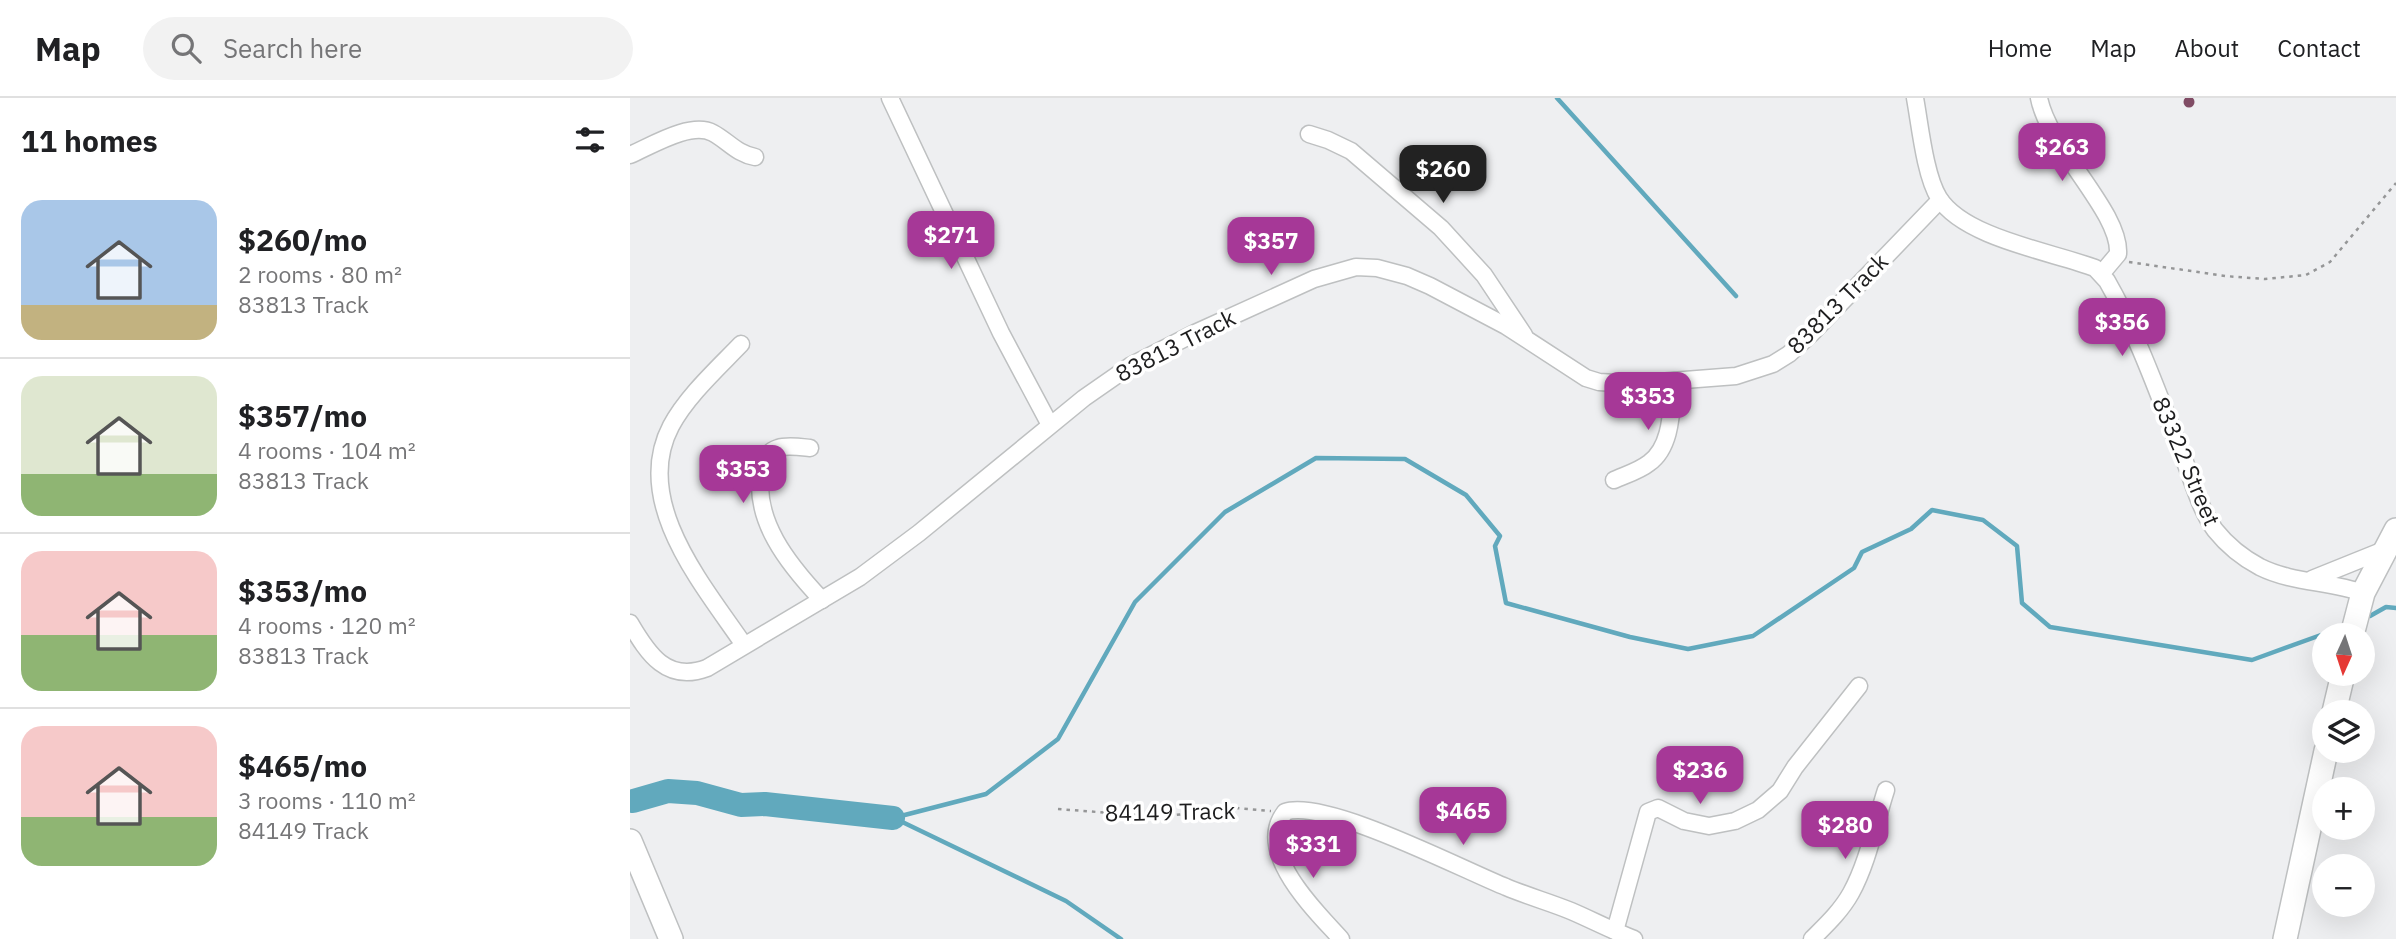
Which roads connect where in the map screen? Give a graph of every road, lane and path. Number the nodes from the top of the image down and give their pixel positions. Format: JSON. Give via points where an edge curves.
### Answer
{"nodes":[{"id":1,"x":891,"y":98,"type":"edge"},
{"id":2,"x":1915,"y":98,"type":"edge"},
{"id":3,"x":2039,"y":98,"type":"edge"},
{"id":4,"x":1309,"y":134,"type":"dead end"},
{"id":5,"x":630,"y":155,"type":"edge"},
{"id":6,"x":755,"y":158,"type":"dead end"},
{"id":7,"x":2396,"y":183,"type":"edge"},
{"id":8,"x":1940,"y":200,"type":"junction"},
{"id":9,"x":2115,"y":260,"type":"junction"},
{"id":10,"x":2102,"y":274,"type":"junction"},
{"id":11,"x":1525,"y":337,"type":"junction"},
{"id":12,"x":741,"y":344,"type":"dead end"},
{"id":13,"x":1674,"y":381,"type":"junction"},
{"id":14,"x":1049,"y":425,"type":"junction"},
{"id":15,"x":810,"y":447,"type":"dead end"},
{"id":16,"x":1614,"y":480,"type":"dead end"},
{"id":17,"x":2390,"y":540,"type":"edge"},
{"id":18,"x":2311,"y":580,"type":"junction"},
{"id":19,"x":2363,"y":593,"type":"junction"},
{"id":20,"x":822,"y":600,"type":"junction"},
{"id":21,"x":630,"y":623,"type":"edge"},
{"id":22,"x":2355,"y":623,"type":"edge"},
{"id":23,"x":744,"y":645,"type":"junction"},
{"id":24,"x":1858,"y":686,"type":"dead end"},
{"id":25,"x":2323,"y":763,"type":"edge"},
{"id":26,"x":1886,"y":790,"type":"dead end"},
{"id":27,"x":1058,"y":809,"type":"dead end"},
{"id":28,"x":1285,"y":812,"type":"junction"},
{"id":29,"x":630,"y":841,"type":"edge"},
{"id":30,"x":1615,"y":931,"type":"junction"},
{"id":31,"x":671,"y":939,"type":"edge"},
{"id":32,"x":1340,"y":939,"type":"edge"},
{"id":33,"x":1634,"y":939,"type":"edge"},
{"id":34,"x":1812,"y":939,"type":"edge"},
{"id":35,"x":2285,"y":939,"type":"edge"}],
"edges":[{"from":1,"to":14,"type":"street"},
{"from":2,"to":8,"type":"street"},
{"from":3,"to":9,"type":"street","via":[[2053,135],[2111,226],[2118,248]]},
{"from":4,"to":11,"type":"street","via":[[1351,151],[1441,229],[1485,275]]},
{"from":5,"to":6,"type":"street","via":[[699,129]]},
{"from":7,"to":9,"type":"path","via":[[2330,262],[2306,275],[2225,276]]},
{"from":8,"to":10,"type":"street","via":[[1974,226]]},
{"from":8,"to":13,"type":"street","name":"83813 Track","via":[[1789,354],[1736,376]]},
{"from":9,"to":10,"type":"street"},
{"from":10,"to":18,"type":"street","name":"83322 Street","via":[[2154,383],[2215,530],[2263,568]]},
{"from":11,"to":13,"type":"street","name":"83813 Track","via":[[1599,382]]},
{"from":11,"to":14,"type":"street","name":"83813 Track","via":[[1430,285],[1377,268],[1356,267],[1293,287],[1162,349],[1106,381]]},
{"from":12,"to":23,"type":"street","via":[[672,424],[660,475],[667,518],[679,545]]},
{"from":13,"to":16,"type":"street","via":[[1669,427],[1660,452],[1651,462]]},
{"from":14,"to":20,"type":"street","name":"83813 Track","via":[[919,533]]},
{"from":15,"to":20,"type":"street","via":[[780,447],[767,454],[761,472],[761,499],[786,558]]},
{"from":17,"to":18,"type":"street"},
{"from":17,"to":19,"type":"street"},
{"from":18,"to":19,"type":"street","name":"83322 Street"},
{"from":19,"to":22,"type":"street"},
{"from":20,"to":23,"type":"street","name":"83813 Track"},
{"from":21,"to":23,"type":"street","name":"83813 Track","via":[[653,656],[676,671],[708,668]]},
{"from":24,"to":30,"type":"street","via":[[1780,791],[1758,810],[1709,826],[1684,821],[1658,808],[1648,812]]},
{"from":25,"to":35,"type":"street"},
{"from":26,"to":34,"type":"street","via":[[1850,895]]},
{"from":27,"to":28,"type":"path","name":"84149 Track","via":[[1175,815],[1236,808]]},
{"from":28,"to":30,"type":"street","via":[[1322,814],[1392,837]]},
{"from":28,"to":32,"type":"street","via":[[1276,835],[1282,862],[1298,890]]},
{"from":29,"to":31,"type":"street"},
{"from":30,"to":33,"type":"street"}]}
